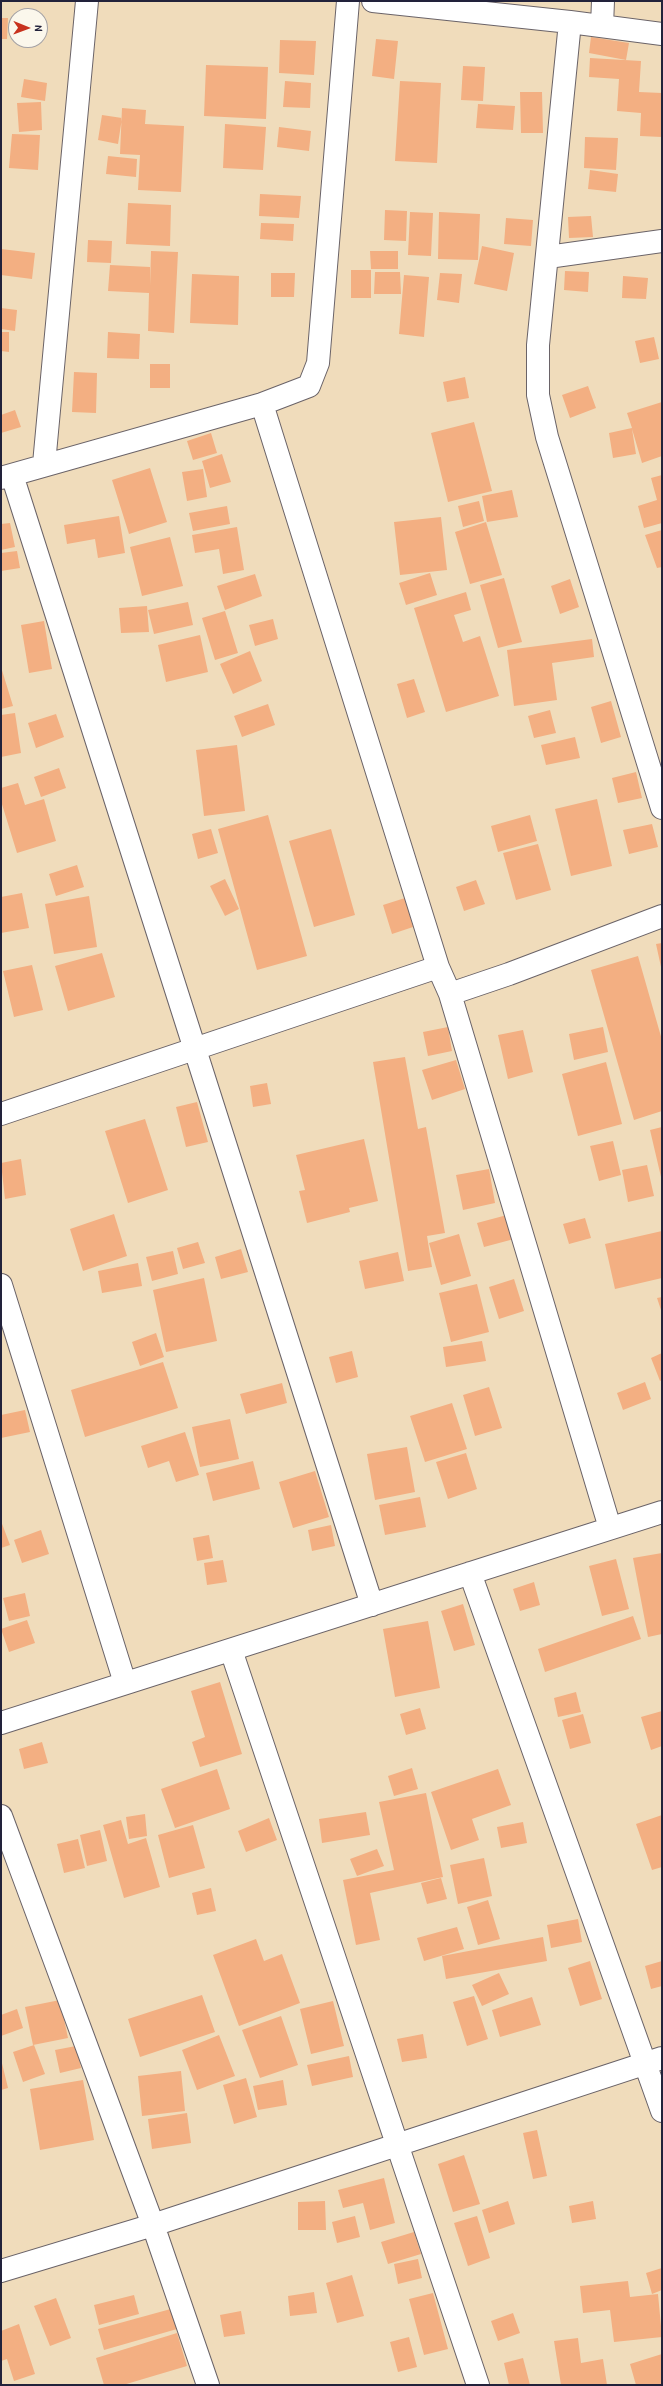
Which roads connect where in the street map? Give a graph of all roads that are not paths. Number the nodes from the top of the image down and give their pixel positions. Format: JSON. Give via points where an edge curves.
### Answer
{"nodes":[{"id":1,"x":87,"y":1,"type":"edge"},
{"id":2,"x":348,"y":1,"type":"edge"},
{"id":3,"x":373,"y":1,"type":"edge"},
{"id":4,"x":604,"y":1,"type":"edge"},
{"id":5,"x":570,"y":22,"type":"junction"},
{"id":6,"x":602,"y":26,"type":"junction"},
{"id":7,"x":662,"y":34,"type":"edge"},
{"id":8,"x":662,"y":241,"type":"edge"},
{"id":9,"x":548,"y":257,"type":"junction"},
{"id":10,"x":262,"y":404,"type":"junction"},
{"id":11,"x":44,"y":464,"type":"junction"},
{"id":12,"x":7,"y":476,"type":"edge"},
{"id":13,"x":662,"y":808,"type":"edge"},
{"id":14,"x":662,"y":916,"type":"edge"},
{"id":15,"x":438,"y":967,"type":"junction"},
{"id":16,"x":450,"y":994,"type":"junction"},
{"id":17,"x":194,"y":1049,"type":"junction"},
{"id":18,"x":1,"y":1114,"type":"edge"},
{"id":19,"x":1,"y":1285,"type":"edge"},
{"id":20,"x":662,"y":1512,"type":"edge"},
{"id":21,"x":610,"y":1528,"type":"junction"},
{"id":22,"x":470,"y":1573,"type":"junction"},
{"id":23,"x":372,"y":1604,"type":"junction"},
{"id":24,"x":231,"y":1650,"type":"junction"},
{"id":25,"x":125,"y":1683,"type":"junction"},
{"id":26,"x":1,"y":1723,"type":"edge"},
{"id":27,"x":1,"y":1816,"type":"edge"},
{"id":28,"x":654,"y":2060,"type":"edge"},
{"id":29,"x":662,"y":2111,"type":"edge"},
{"id":30,"x":398,"y":2144,"type":"junction"},
{"id":31,"x":153,"y":2224,"type":"junction"},
{"id":32,"x":1,"y":2271,"type":"edge"},
{"id":33,"x":208,"y":2385,"type":"edge"},
{"id":34,"x":478,"y":2385,"type":"edge"}],
"edges":[{"from":1,"to":11,"type":"street"},
{"from":2,"to":10,"type":"street","via":[[318,363],[309,386]]},
{"from":3,"to":5,"type":"street"},
{"from":4,"to":6,"type":"street"},
{"from":5,"to":6,"type":"street"},
{"from":5,"to":9,"type":"street"},
{"from":6,"to":7,"type":"street"},
{"from":8,"to":9,"type":"street"},
{"from":9,"to":13,"type":"street","via":[[538,345],[538,395],[547,437]]},
{"from":10,"to":11,"type":"street"},
{"from":10,"to":15,"type":"street"},
{"from":11,"to":12,"type":"street"},
{"from":12,"to":17,"type":"street"},
{"from":14,"to":16,"type":"street"},
{"from":15,"to":16,"type":"street"},
{"from":15,"to":17,"type":"street"},
{"from":16,"to":21,"type":"street"},
{"from":17,"to":18,"type":"street"},
{"from":17,"to":23,"type":"street"},
{"from":19,"to":25,"type":"street"},
{"from":20,"to":21,"type":"street"},
{"from":21,"to":22,"type":"street"},
{"from":22,"to":23,"type":"street"},
{"from":22,"to":28,"type":"street"},
{"from":23,"to":24,"type":"street"},
{"from":24,"to":25,"type":"street"},
{"from":24,"to":30,"type":"street"},
{"from":25,"to":26,"type":"street"},
{"from":27,"to":31,"type":"street"},
{"from":28,"to":29,"type":"street"},
{"from":28,"to":30,"type":"street"},
{"from":30,"to":31,"type":"street"},
{"from":30,"to":34,"type":"street"},
{"from":31,"to":32,"type":"street"},
{"from":31,"to":33,"type":"street"}]}
